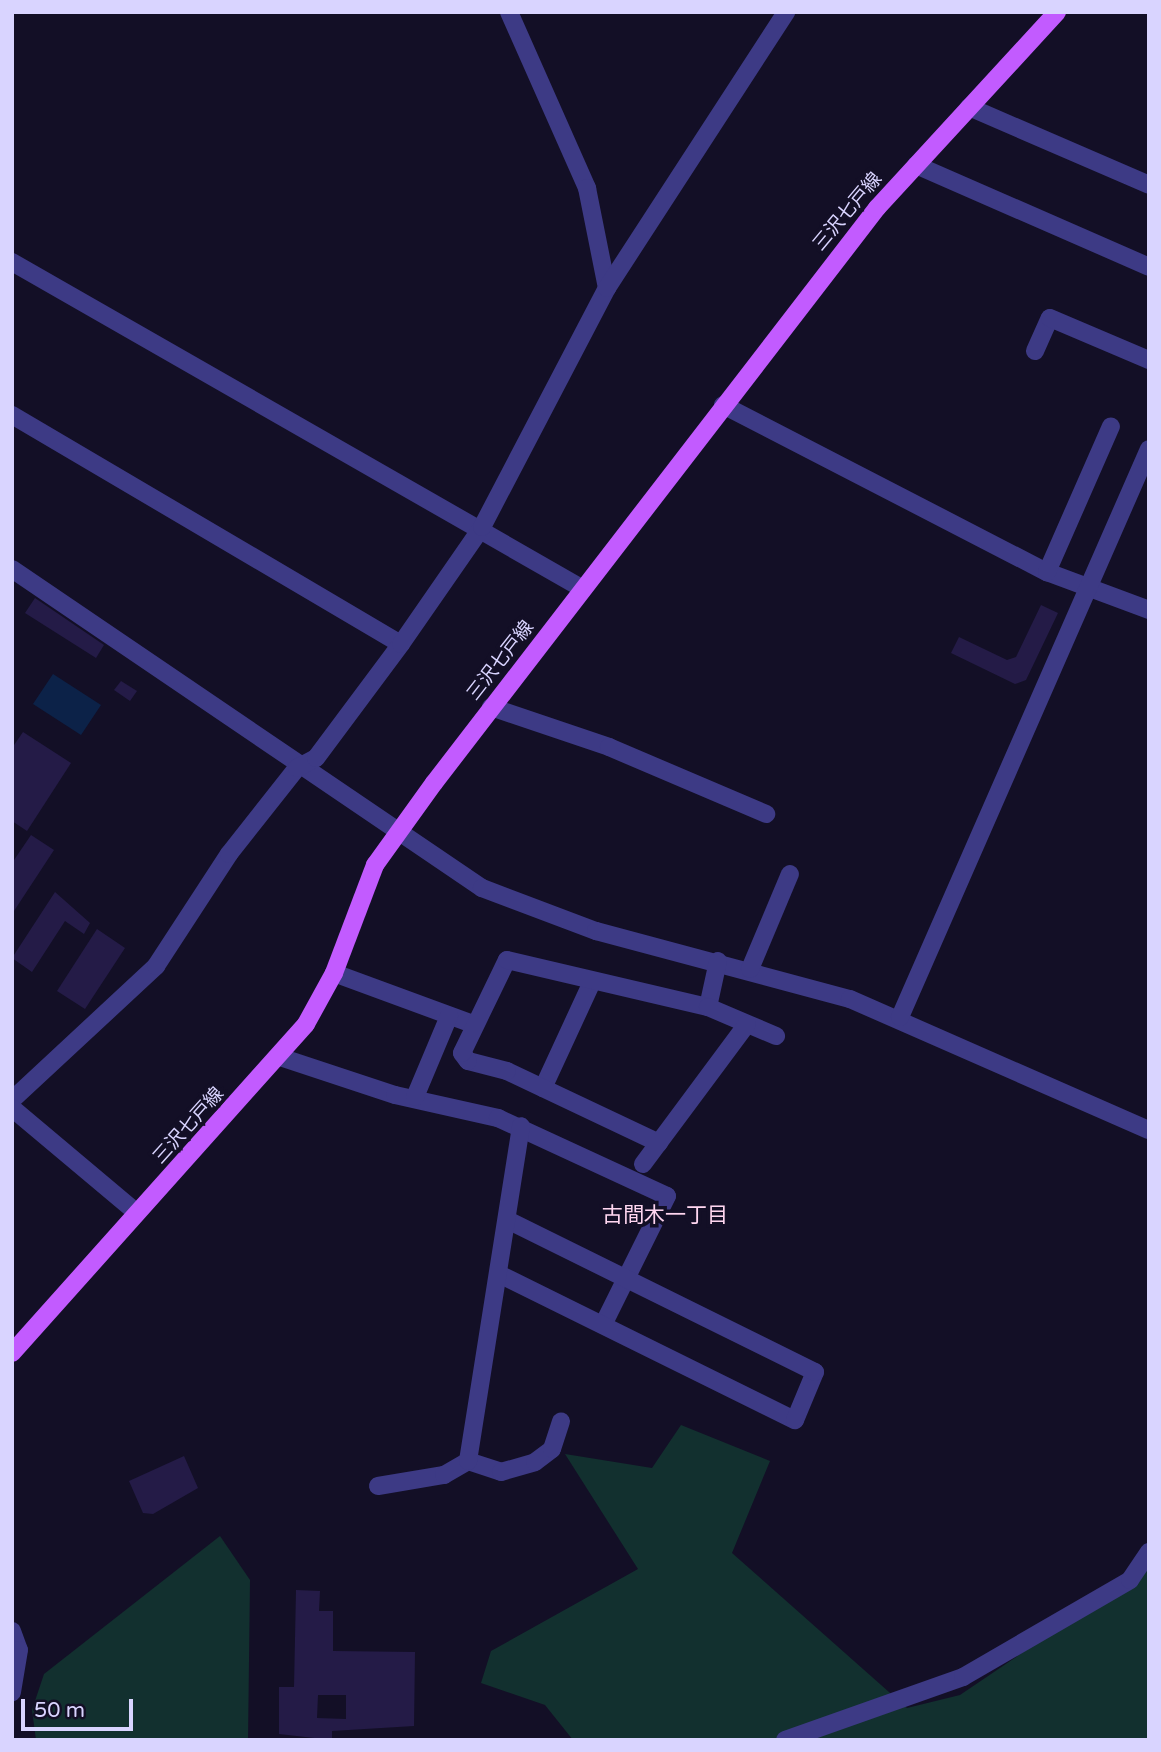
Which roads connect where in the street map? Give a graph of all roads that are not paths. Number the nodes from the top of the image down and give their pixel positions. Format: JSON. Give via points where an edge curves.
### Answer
{"nodes":[{"id":1,"x":509,"y":12,"type":"edge"},
{"id":2,"x":786,"y":12,"type":"edge"},
{"id":3,"x":1057,"y":12,"type":"edge"},
{"id":4,"x":969,"y":107,"type":"junction"},
{"id":5,"x":916,"y":165,"type":"junction"},
{"id":6,"x":1149,"y":185,"type":"edge"},
{"id":7,"x":12,"y":262,"type":"edge"},
{"id":8,"x":1149,"y":267,"type":"edge"},
{"id":9,"x":607,"y":288,"type":"junction"},
{"id":10,"x":1035,"y":351,"type":"dead end"},
{"id":11,"x":1149,"y":360,"type":"edge"},
{"id":12,"x":723,"y":405,"type":"junction"},
{"id":13,"x":12,"y":415,"type":"edge"},
{"id":14,"x":1111,"y":426,"type":"dead end"},
{"id":15,"x":1149,"y":449,"type":"edge"},
{"id":16,"x":482,"y":527,"type":"junction"},
{"id":17,"x":12,"y":569,"type":"edge"},
{"id":18,"x":1047,"y":572,"type":"junction"},
{"id":19,"x":1088,"y":588,"type":"junction"},
{"id":20,"x":583,"y":589,"type":"junction"},
{"id":21,"x":1149,"y":610,"type":"edge"},
{"id":22,"x":401,"y":644,"type":"junction"},
{"id":23,"x":491,"y":707,"type":"junction"},
{"id":24,"x":297,"y":768,"type":"junction"},
{"id":25,"x":766,"y":814,"type":"dead end"},
{"id":26,"x":397,"y":834,"type":"junction"},
{"id":27,"x":790,"y":874,"type":"dead end"},
{"id":28,"x":718,"y":961,"type":"junction"},
{"id":29,"x":750,"y":970,"type":"junction"},
{"id":30,"x":334,"y":973,"type":"junction"},
{"id":31,"x":592,"y":982,"type":"junction"},
{"id":32,"x":708,"y":1007,"type":"junction"},
{"id":33,"x":449,"y":1016,"type":"junction"},
{"id":34,"x":900,"y":1017,"type":"junction"},
{"id":35,"x":747,"y":1024,"type":"junction"},
{"id":36,"x":475,"y":1025,"type":"junction"},
{"id":37,"x":776,"y":1036,"type":"dead end"},
{"id":38,"x":280,"y":1057,"type":"junction"},
{"id":39,"x":543,"y":1088,"type":"junction"},
{"id":40,"x":415,"y":1097,"type":"junction"},
{"id":41,"x":12,"y":1100,"type":"edge"},
{"id":42,"x":12,"y":1108,"type":"edge"},
{"id":43,"x":520,"y":1126,"type":"junction"},
{"id":44,"x":1149,"y":1130,"type":"edge"},
{"id":45,"x":659,"y":1143,"type":"junction"},
{"id":46,"x":643,"y":1164,"type":"dead end"},
{"id":47,"x":137,"y":1213,"type":"junction"},
{"id":48,"x":506,"y":1220,"type":"junction"},
{"id":49,"x":499,"y":1274,"type":"junction"},
{"id":50,"x":625,"y":1277,"type":"junction"},
{"id":51,"x":604,"y":1322,"type":"junction"},
{"id":52,"x":12,"y":1353,"type":"edge"},
{"id":53,"x":561,"y":1421,"type":"dead end"},
{"id":54,"x":468,"y":1461,"type":"junction"},
{"id":55,"x":378,"y":1486,"type":"dead end"},
{"id":56,"x":1149,"y":1552,"type":"edge"},
{"id":57,"x":12,"y":1631,"type":"edge"},
{"id":58,"x":12,"y":1692,"type":"edge"},
{"id":59,"x":785,"y":1740,"type":"edge"}],
"edges":[{"from":1,"to":9,"type":"street","via":[[587,188]]},
{"from":2,"to":9,"type":"street"},
{"from":3,"to":4,"type":"main road","name":"三沢七戸線"},
{"from":4,"to":5,"type":"main road","name":"三沢七戸線"},
{"from":4,"to":6,"type":"street"},
{"from":5,"to":8,"type":"street"},
{"from":5,"to":12,"type":"main road","name":"三沢七戸線"},
{"from":7,"to":16,"type":"street"},
{"from":9,"to":16,"type":"street"},
{"from":10,"to":11,"type":"street","via":[[1050,318]]},
{"from":12,"to":18,"type":"street"},
{"from":12,"to":20,"type":"main road","name":"三沢七戸線"},
{"from":13,"to":22,"type":"street"},
{"from":14,"to":18,"type":"street"},
{"from":15,"to":19,"type":"street"},
{"from":16,"to":20,"type":"street"},
{"from":16,"to":22,"type":"street"},
{"from":17,"to":24,"type":"street"},
{"from":18,"to":19,"type":"street"},
{"from":19,"to":21,"type":"street"},
{"from":19,"to":34,"type":"street"},
{"from":20,"to":23,"type":"main road","name":"三沢七戸線"},
{"from":22,"to":24,"type":"street","via":[[316,758]]},
{"from":23,"to":25,"type":"street","via":[[609,747]]},
{"from":23,"to":26,"type":"main road","name":"三沢七戸線"},
{"from":24,"to":26,"type":"street"},
{"from":24,"to":41,"type":"street","via":[[229,854],[156,966]]},
{"from":26,"to":28,"type":"street","via":[[522,907]]},
{"from":26,"to":30,"type":"main road","name":"三沢七戸線","via":[[358,900]]},
{"from":27,"to":29,"type":"street"},
{"from":28,"to":29,"type":"street"},
{"from":28,"to":32,"type":"street"},
{"from":29,"to":34,"type":"street"},
{"from":30,"to":33,"type":"street"},
{"from":30,"to":38,"type":"main road","name":"三沢七戸線"},
{"from":31,"to":32,"type":"street"},
{"from":31,"to":36,"type":"street","via":[[513,957]]},
{"from":31,"to":39,"type":"street"},
{"from":32,"to":35,"type":"street"},
{"from":33,"to":36,"type":"street"},
{"from":33,"to":40,"type":"street"},
{"from":34,"to":44,"type":"street"},
{"from":35,"to":37,"type":"street"},
{"from":35,"to":45,"type":"street"},
{"from":36,"to":39,"type":"street","via":[[462,1053],[468,1061]]},
{"from":38,"to":40,"type":"street"},
{"from":38,"to":47,"type":"main road","name":"三沢七戸線"},
{"from":39,"to":45,"type":"street"},
{"from":40,"to":43,"type":"street"},
{"from":42,"to":47,"type":"street"},
{"from":43,"to":48,"type":"street"},
{"from":43,"to":50,"type":"street","via":[[667,1196]]},
{"from":45,"to":46,"type":"street"},
{"from":47,"to":52,"type":"main road","name":"三沢七戸線"},
{"from":48,"to":49,"type":"street"},
{"from":48,"to":50,"type":"street"},
{"from":49,"to":51,"type":"street"},
{"from":49,"to":54,"type":"street"},
{"from":50,"to":51,"type":"street"},
{"from":50,"to":51,"type":"street","via":[[815,1372],[795,1420]]},
{"from":53,"to":54,"type":"street","via":[[552,1449],[535,1462],[501,1472]]},
{"from":54,"to":55,"type":"street","via":[[444,1475]]},
{"from":56,"to":59,"type":"street","via":[[1130,1580],[973,1671]]},
{"from":57,"to":58,"type":"street","via":[[19,1650]]}]}
